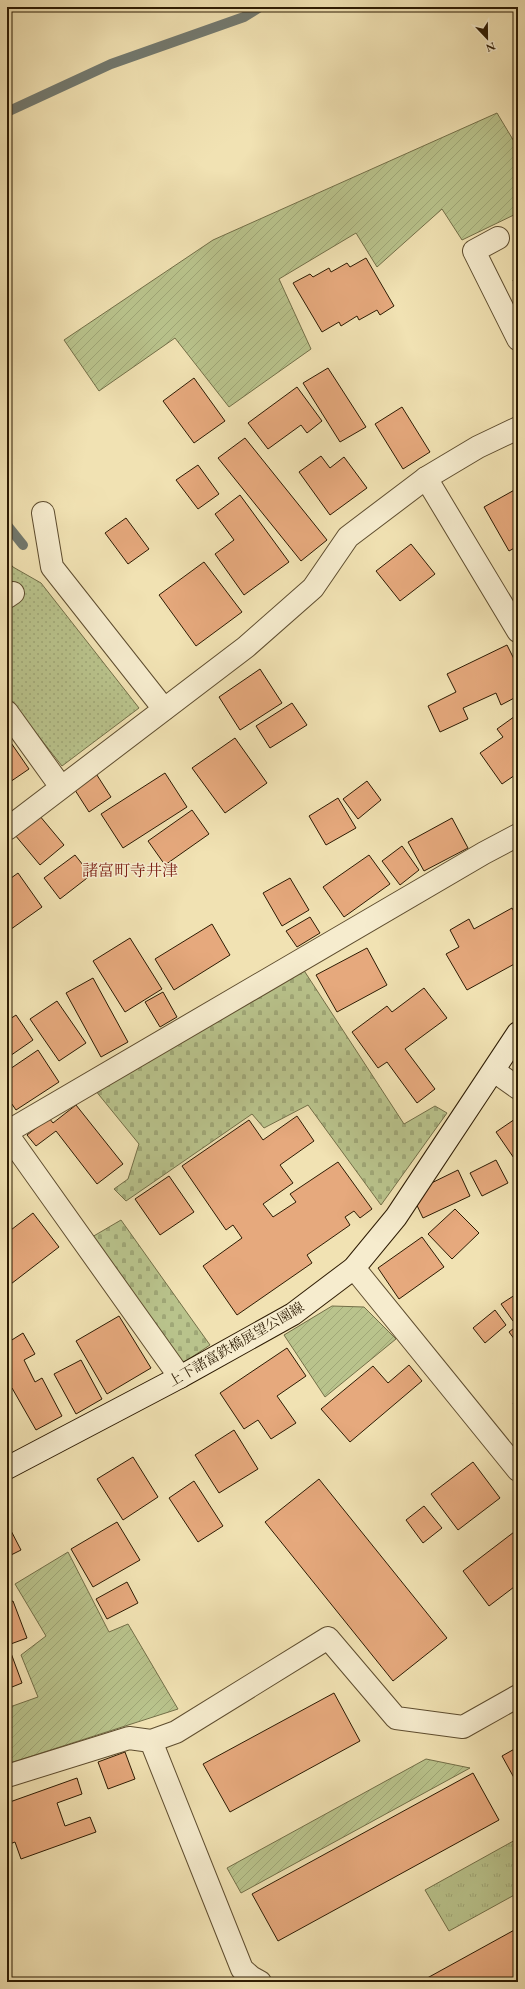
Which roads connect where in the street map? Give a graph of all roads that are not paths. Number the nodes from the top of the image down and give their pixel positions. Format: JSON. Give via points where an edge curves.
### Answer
{"nodes":[{"id":1,"x":498,"y":238,"type":"dead end"},
{"id":2,"x":518,"y":339,"type":"edge"},
{"id":3,"x":518,"y":428,"type":"edge"},
{"id":4,"x":426,"y":478,"type":"junction"},
{"id":5,"x":43,"y":513,"type":"dead end"},
{"id":6,"x":518,"y":631,"type":"edge"},
{"id":7,"x":164,"y":709,"type":"junction"},
{"id":8,"x":7,"y":712,"type":"edge"},
{"id":9,"x":61,"y":787,"type":"junction"},
{"id":10,"x":7,"y":829,"type":"edge"},
{"id":11,"x":518,"y":836,"type":"edge"},
{"id":12,"x":518,"y":1033,"type":"edge"},
{"id":13,"x":494,"y":1071,"type":"junction"},
{"id":14,"x":518,"y":1088,"type":"edge"},
{"id":15,"x":7,"y":1133,"type":"edge"},
{"id":16,"x":354,"y":1268,"type":"junction"},
{"id":17,"x":180,"y":1377,"type":"junction"},
{"id":18,"x":7,"y":1468,"type":"edge"},
{"id":19,"x":518,"y":1470,"type":"edge"},
{"id":20,"x":518,"y":1696,"type":"edge"},
{"id":21,"x":151,"y":1741,"type":"junction"},
{"id":22,"x":7,"y":1776,"type":"edge"},
{"id":23,"x":260,"y":1982,"type":"edge"}],
"edges":[{"from":1,"to":2,"type":"street","via":[[474,251]]},
{"from":3,"to":4,"type":"street","via":[[478,447]]},
{"from":4,"to":6,"type":"street"},
{"from":4,"to":7,"type":"street","via":[[348,537],[313,588],[271,626]]},
{"from":5,"to":7,"type":"street","via":[[52,567]]},
{"from":7,"to":9,"type":"street"},
{"from":8,"to":9,"type":"street"},
{"from":9,"to":10,"type":"street"},
{"from":11,"to":15,"type":"street","via":[[484,853]]},
{"from":12,"to":13,"type":"street","name":"上下諸富鉄橋展望公園線"},
{"from":13,"to":14,"type":"street"},
{"from":13,"to":16,"type":"street","name":"上下諸富鉄橋展望公園線","via":[[396,1216]]},
{"from":15,"to":17,"type":"street"},
{"from":16,"to":17,"type":"street","name":"上下諸富鉄橋展望公園線","via":[[293,1314]]},
{"from":16,"to":19,"type":"street"},
{"from":17,"to":18,"type":"street","name":"上下諸富鉄橋展望公園線"},
{"from":20,"to":21,"type":"street","via":[[463,1727],[396,1718],[328,1638],[176,1732]]},
{"from":21,"to":22,"type":"street","via":[[130,1738]]},
{"from":21,"to":23,"type":"street","via":[[242,1969]]}]}
